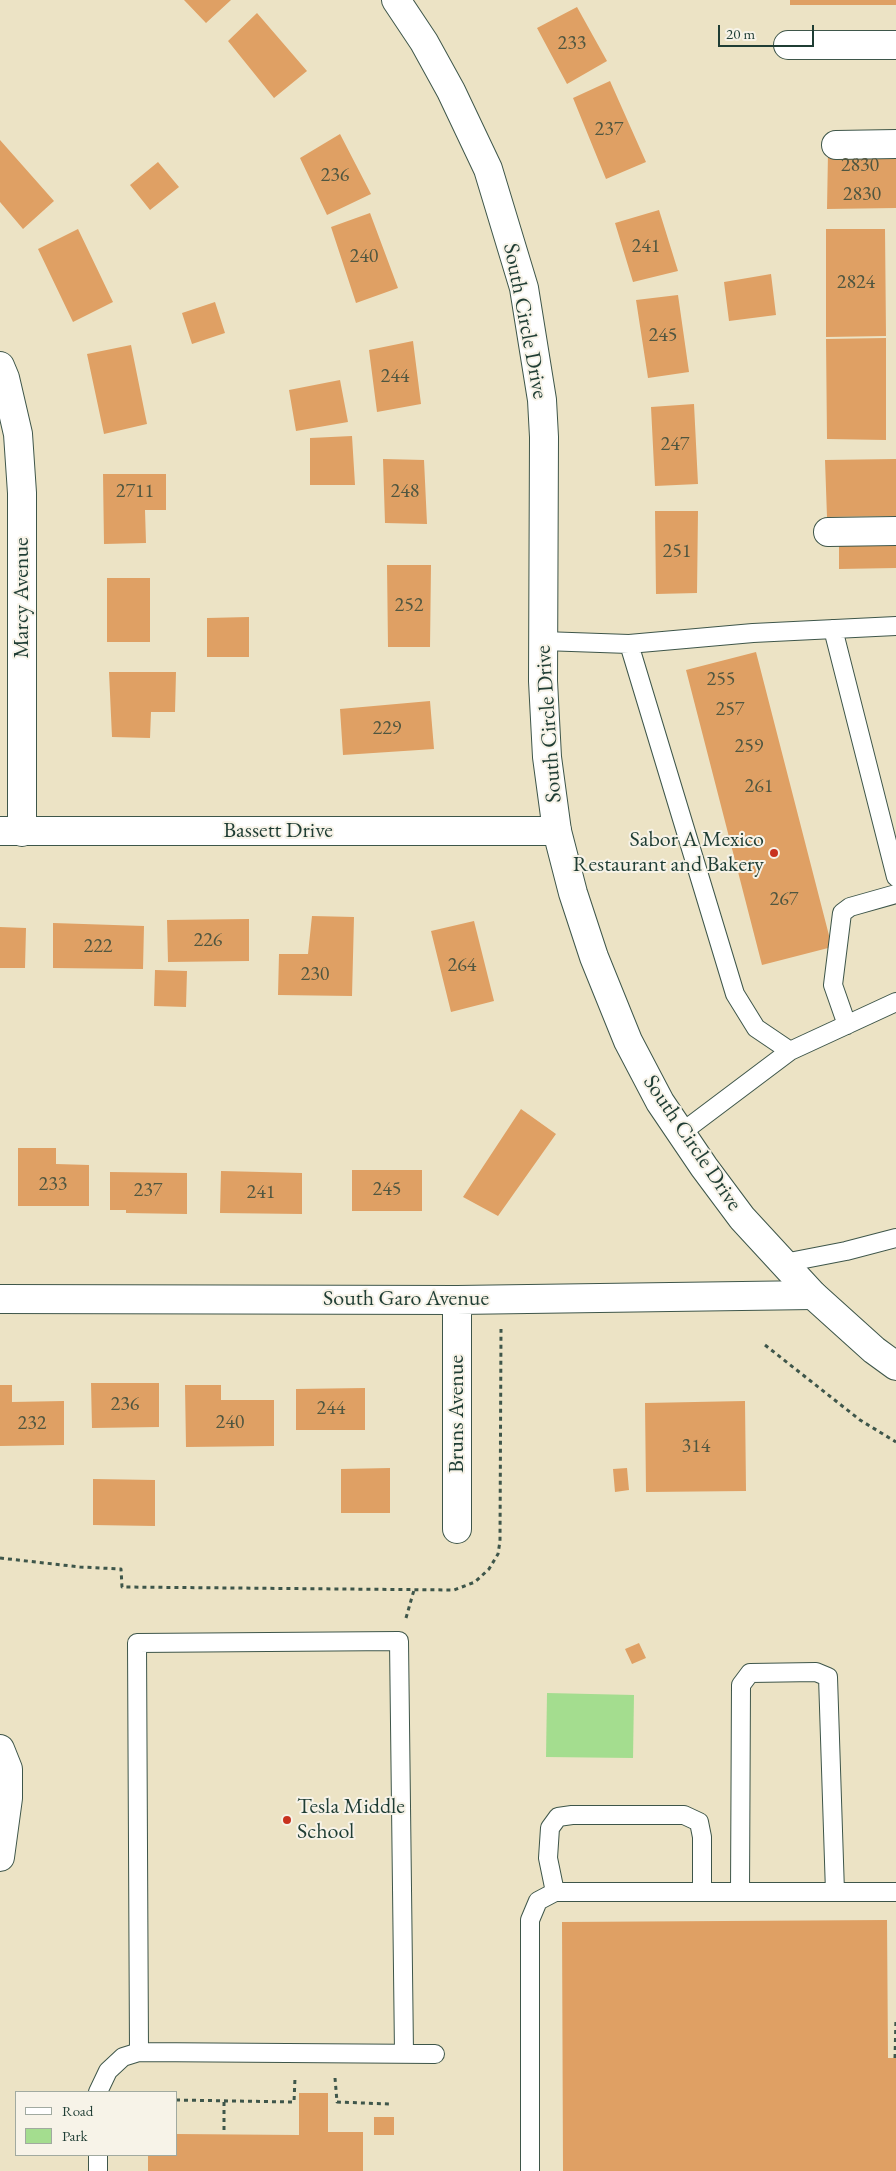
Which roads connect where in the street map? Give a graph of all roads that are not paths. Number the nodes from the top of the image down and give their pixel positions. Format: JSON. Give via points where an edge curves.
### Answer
{"nodes":[{"id":1,"x":396,"y":0,"type":"edge"},
{"id":2,"x":896,"y":44,"type":"edge"},
{"id":3,"x":788,"y":45,"type":"dead end"},
{"id":4,"x":896,"y":144,"type":"edge"},
{"id":5,"x":836,"y":145,"type":"dead end"},
{"id":6,"x":0,"y":366,"type":"edge"},
{"id":7,"x":896,"y":531,"type":"edge"},
{"id":8,"x":828,"y":532,"type":"dead end"},
{"id":9,"x":896,"y":626,"type":"edge"},
{"id":10,"x":833,"y":629,"type":"junction"},
{"id":11,"x":543,"y":641,"type":"junction"},
{"id":12,"x":629,"y":644,"type":"junction"},
{"id":13,"x":11,"y":831,"type":"edge"},
{"id":14,"x":557,"y":831,"type":"junction"},
{"id":15,"x":896,"y":877,"type":"edge"},
{"id":16,"x":896,"y":894,"type":"edge"},
{"id":17,"x":896,"y":1002,"type":"edge"},
{"id":18,"x":848,"y":1025,"type":"junction"},
{"id":19,"x":790,"y":1051,"type":"junction"},
{"id":20,"x":681,"y":1133,"type":"junction"},
{"id":21,"x":896,"y":1238,"type":"edge"},
{"id":22,"x":784,"y":1263,"type":"junction"},
{"id":23,"x":813,"y":1295,"type":"junction"},
{"id":24,"x":0,"y":1299,"type":"edge"},
{"id":25,"x":457,"y":1300,"type":"junction"},
{"id":26,"x":896,"y":1366,"type":"edge"},
{"id":27,"x":457,"y":1529,"type":"dead end"},
{"id":28,"x":0,"y":1749,"type":"edge"},
{"id":29,"x":2,"y":1829,"type":"edge"},
{"id":30,"x":0,"y":1857,"type":"edge"},
{"id":31,"x":555,"y":1892,"type":"junction"},
{"id":32,"x":702,"y":1892,"type":"junction"},
{"id":33,"x":740,"y":1892,"type":"junction"},
{"id":34,"x":835,"y":1892,"type":"junction"},
{"id":35,"x":896,"y":1892,"type":"edge"},
{"id":36,"x":139,"y":2052,"type":"junction"},
{"id":37,"x":404,"y":2054,"type":"junction"},
{"id":38,"x":435,"y":2054,"type":"dead end"},
{"id":39,"x":98,"y":2091,"type":"edge"},
{"id":40,"x":98,"y":2156,"type":"edge"},
{"id":41,"x":98,"y":2171,"type":"edge"},
{"id":42,"x":530,"y":2171,"type":"edge"}],
"edges":[{"from":1,"to":11,"type":"street","name":"South Circle Drive","via":[[446,82],[488,169],[524,288],[538,371],[544,437]]},
{"from":2,"to":3,"type":"street"},
{"from":4,"to":5,"type":"street"},
{"from":6,"to":13,"type":"street","name":"Marcy Avenue","via":[[18,434],[22,493]]},
{"from":7,"to":8,"type":"street"},
{"from":9,"to":10,"type":"lane"},
{"from":10,"to":12,"type":"lane","via":[[753,632]]},
{"from":10,"to":15,"type":"lane"},
{"from":11,"to":12,"type":"lane"},
{"from":11,"to":14,"type":"street","name":"South Circle Drive","via":[[547,757]]},
{"from":12,"to":19,"type":"lane","via":[[735,994],[756,1028]]},
{"from":13,"to":14,"type":"street","name":"Bassett Drive"},
{"from":14,"to":20,"type":"street","name":"South Circle Drive","via":[[594,957],[628,1041],[660,1102]]},
{"from":16,"to":18,"type":"lane","via":[[850,907],[842,914],[833,985]]},
{"from":17,"to":18,"type":"lane"},
{"from":18,"to":19,"type":"lane"},
{"from":19,"to":20,"type":"lane"},
{"from":20,"to":22,"type":"street","name":"South Circle Drive","via":[[742,1218]]},
{"from":21,"to":22,"type":"lane"},
{"from":22,"to":23,"type":"street","name":"South Circle Drive"},
{"from":23,"to":25,"type":"street","name":"South Garo Avenue"},
{"from":23,"to":26,"type":"street","name":"South Circle Drive"},
{"from":24,"to":25,"type":"street","name":"South Garo Avenue"},
{"from":25,"to":27,"type":"street","name":"Bruns Avenue"},
{"from":28,"to":29,"type":"street","via":[[8,1769],[8,1798]]},
{"from":29,"to":30,"type":"street"},
{"from":31,"to":32,"type":"lane"},
{"from":31,"to":32,"type":"lane","via":[[548,1858],[550,1828],[558,1818],[572,1815],[684,1815],[699,1822]]},
{"from":31,"to":42,"type":"lane","via":[[538,1901],[530,1920]]},
{"from":32,"to":33,"type":"lane"},
{"from":33,"to":34,"type":"lane"},
{"from":33,"to":34,"type":"lane","via":[[741,1685],[750,1673],[816,1672],[828,1677]]},
{"from":34,"to":35,"type":"lane"},
{"from":36,"to":37,"type":"lane"},
{"from":36,"to":37,"type":"lane","via":[[137,1643],[400,1641]]},
{"from":36,"to":39,"type":"lane","via":[[123,2057],[108,2071]]},
{"from":37,"to":38,"type":"lane"},
{"from":40,"to":41,"type":"lane"}]}
